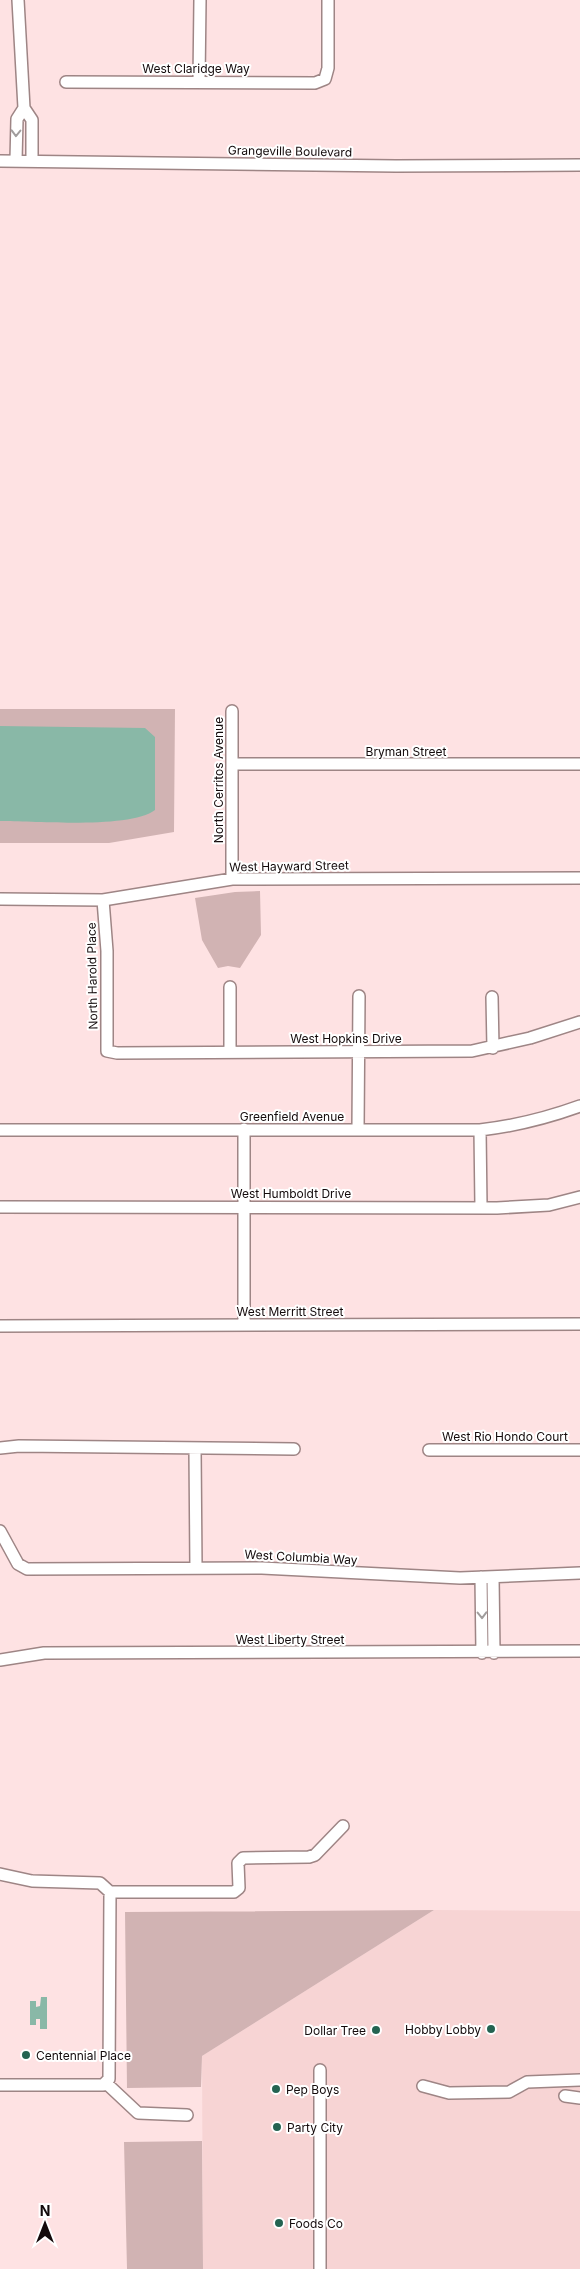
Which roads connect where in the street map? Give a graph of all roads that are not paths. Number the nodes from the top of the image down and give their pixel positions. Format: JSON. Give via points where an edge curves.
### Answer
{"nodes":[{"id":1,"x":18,"y":0,"type":"edge"},
{"id":2,"x":200,"y":0,"type":"edge"},
{"id":3,"x":328,"y":0,"type":"edge"},
{"id":4,"x":66,"y":82,"type":"dead end"},
{"id":5,"x":199,"y":82,"type":"junction"},
{"id":6,"x":24,"y":108,"type":"junction"},
{"id":7,"x":0,"y":160,"type":"edge"},
{"id":8,"x":16,"y":160,"type":"junction"},
{"id":9,"x":32,"y":160,"type":"junction"},
{"id":10,"x":580,"y":165,"type":"edge"},
{"id":11,"x":232,"y":711,"type":"dead end"},
{"id":12,"x":232,"y":764,"type":"junction"},
{"id":13,"x":580,"y":764,"type":"edge"},
{"id":14,"x":580,"y":878,"type":"edge"},
{"id":15,"x":232,"y":880,"type":"junction"},
{"id":16,"x":0,"y":900,"type":"edge"},
{"id":17,"x":103,"y":900,"type":"junction"},
{"id":18,"x":230,"y":987,"type":"dead end"},
{"id":19,"x":359,"y":996,"type":"dead end"},
{"id":20,"x":492,"y":997,"type":"dead end"},
{"id":21,"x":580,"y":1022,"type":"edge"},
{"id":22,"x":493,"y":1048,"type":"junction"},
{"id":23,"x":230,"y":1051,"type":"junction"},
{"id":24,"x":358,"y":1051,"type":"junction"},
{"id":25,"x":107,"y":1052,"type":"joint"},
{"id":26,"x":580,"y":1106,"type":"edge"},
{"id":27,"x":0,"y":1130,"type":"edge"},
{"id":28,"x":244,"y":1130,"type":"junction"},
{"id":29,"x":358,"y":1130,"type":"junction"},
{"id":30,"x":480,"y":1130,"type":"junction"},
{"id":31,"x":580,"y":1197,"type":"edge"},
{"id":32,"x":0,"y":1207,"type":"edge"},
{"id":33,"x":244,"y":1207,"type":"junction"},
{"id":34,"x":481,"y":1207,"type":"junction"},
{"id":35,"x":580,"y":1324,"type":"edge"},
{"id":36,"x":244,"y":1325,"type":"junction"},
{"id":37,"x":0,"y":1326,"type":"edge"},
{"id":38,"x":0,"y":1448,"type":"edge"},
{"id":39,"x":195,"y":1449,"type":"junction"},
{"id":40,"x":294,"y":1449,"type":"dead end"},
{"id":41,"x":430,"y":1450,"type":"dead end"},
{"id":42,"x":580,"y":1450,"type":"edge"},
{"id":43,"x":0,"y":1531,"type":"edge"},
{"id":44,"x":196,"y":1568,"type":"junction"},
{"id":45,"x":580,"y":1573,"type":"edge"},
{"id":46,"x":487,"y":1577,"type":"junction"},
{"id":47,"x":580,"y":1651,"type":"edge"},
{"id":48,"x":488,"y":1653,"type":"junction"},
{"id":49,"x":0,"y":1660,"type":"edge"},
{"id":50,"x":343,"y":1826,"type":"dead end"},
{"id":51,"x":0,"y":1874,"type":"edge"},
{"id":52,"x":110,"y":1892,"type":"junction"},
{"id":53,"x":320,"y":2070,"type":"dead end"},
{"id":54,"x":579,"y":2082,"type":"edge"},
{"id":55,"x":106,"y":2083,"type":"junction"},
{"id":56,"x":0,"y":2085,"type":"edge"},
{"id":57,"x":423,"y":2086,"type":"dead end"},
{"id":58,"x":565,"y":2096,"type":"dead end"},
{"id":59,"x":580,"y":2098,"type":"edge"},
{"id":60,"x":187,"y":2115,"type":"dead end"},
{"id":61,"x":320,"y":2269,"type":"edge"}],
"edges":[{"from":1,"to":6,"type":"street"},
{"from":2,"to":5,"type":"street"},
{"from":3,"to":5,"type":"street","name":"West Claridge Way","via":[[326,79],[315,83]]},
{"from":4,"to":5,"type":"street","name":"West Claridge Way"},
{"from":6,"to":8,"type":"street","one_way":true,"via":[[16,119]]},
{"from":6,"to":9,"type":"street","via":[[32,120]]},
{"from":7,"to":8,"type":"street","name":"Grangeville Boulevard"},
{"from":8,"to":9,"type":"street","name":"Grangeville Boulevard"},
{"from":9,"to":10,"type":"street","name":"Grangeville Boulevard","via":[[396,166]]},
{"from":11,"to":12,"type":"street","name":"North Cerritos Avenue"},
{"from":12,"to":13,"type":"street","name":"Bryman Street"},
{"from":12,"to":15,"type":"street","name":"North Cerritos Avenue"},
{"from":14,"to":15,"type":"street","name":"West Hayward Street"},
{"from":15,"to":17,"type":"street","name":"West Hayward Street"},
{"from":16,"to":17,"type":"street","name":"West Hayward Street"},
{"from":17,"to":25,"type":"street","name":"North Harold Place","via":[[107,951]]},
{"from":18,"to":23,"type":"street"},
{"from":19,"to":24,"type":"street"},
{"from":20,"to":22,"type":"street"},
{"from":21,"to":22,"type":"street","name":"West Hopkins Drive"},
{"from":22,"to":24,"type":"street","name":"West Hopkins Drive","via":[[472,1051]]},
{"from":23,"to":24,"type":"street","name":"West Hopkins Drive"},
{"from":23,"to":25,"type":"street","name":"West Hopkins Drive"},
{"from":24,"to":29,"type":"street"},
{"from":26,"to":30,"type":"street","name":"Greenfield Avenue","via":[[520,1124]]},
{"from":27,"to":28,"type":"street","name":"Greenfield Avenue"},
{"from":28,"to":29,"type":"street","name":"Greenfield Avenue"},
{"from":28,"to":33,"type":"street"},
{"from":29,"to":30,"type":"street","name":"Greenfield Avenue"},
{"from":30,"to":34,"type":"street"},
{"from":31,"to":34,"type":"street","name":"West Humboldt Drive","via":[[549,1206]]},
{"from":32,"to":33,"type":"street","name":"West Humboldt Drive"},
{"from":33,"to":34,"type":"street","name":"West Humboldt Drive"},
{"from":33,"to":36,"type":"street"},
{"from":35,"to":36,"type":"street","name":"West Merritt Street"},
{"from":36,"to":37,"type":"street","name":"West Merritt Street"},
{"from":38,"to":39,"type":"street"},
{"from":39,"to":40,"type":"street"},
{"from":39,"to":44,"type":"street"},
{"from":41,"to":42,"type":"street","name":"West Rio Hondo Court"},
{"from":43,"to":44,"type":"street","name":"West Columbia Way","via":[[22,1567]]},
{"from":44,"to":46,"type":"street","name":"West Columbia Way"},
{"from":45,"to":46,"type":"street","name":"West Columbia Way"},
{"from":46,"to":48,"type":"street"},
{"from":47,"to":48,"type":"street","name":"West Liberty Street"},
{"from":48,"to":49,"type":"street","name":"West Liberty Street","via":[[44,1653]]},
{"from":50,"to":52,"type":"street","via":[[315,1855],[309,1857],[242,1858],[238,1863],[239,1888],[234,1892]]},
{"from":51,"to":52,"type":"street","via":[[32,1881],[100,1883]]},
{"from":52,"to":55,"type":"street","via":[[109,2079]]},
{"from":53,"to":61,"type":"street"},
{"from":54,"to":57,"type":"street","via":[[528,2082],[509,2092],[449,2092]]},
{"from":55,"to":56,"type":"street"},
{"from":55,"to":60,"type":"street","via":[[138,2113]]},
{"from":58,"to":59,"type":"street"}]}
